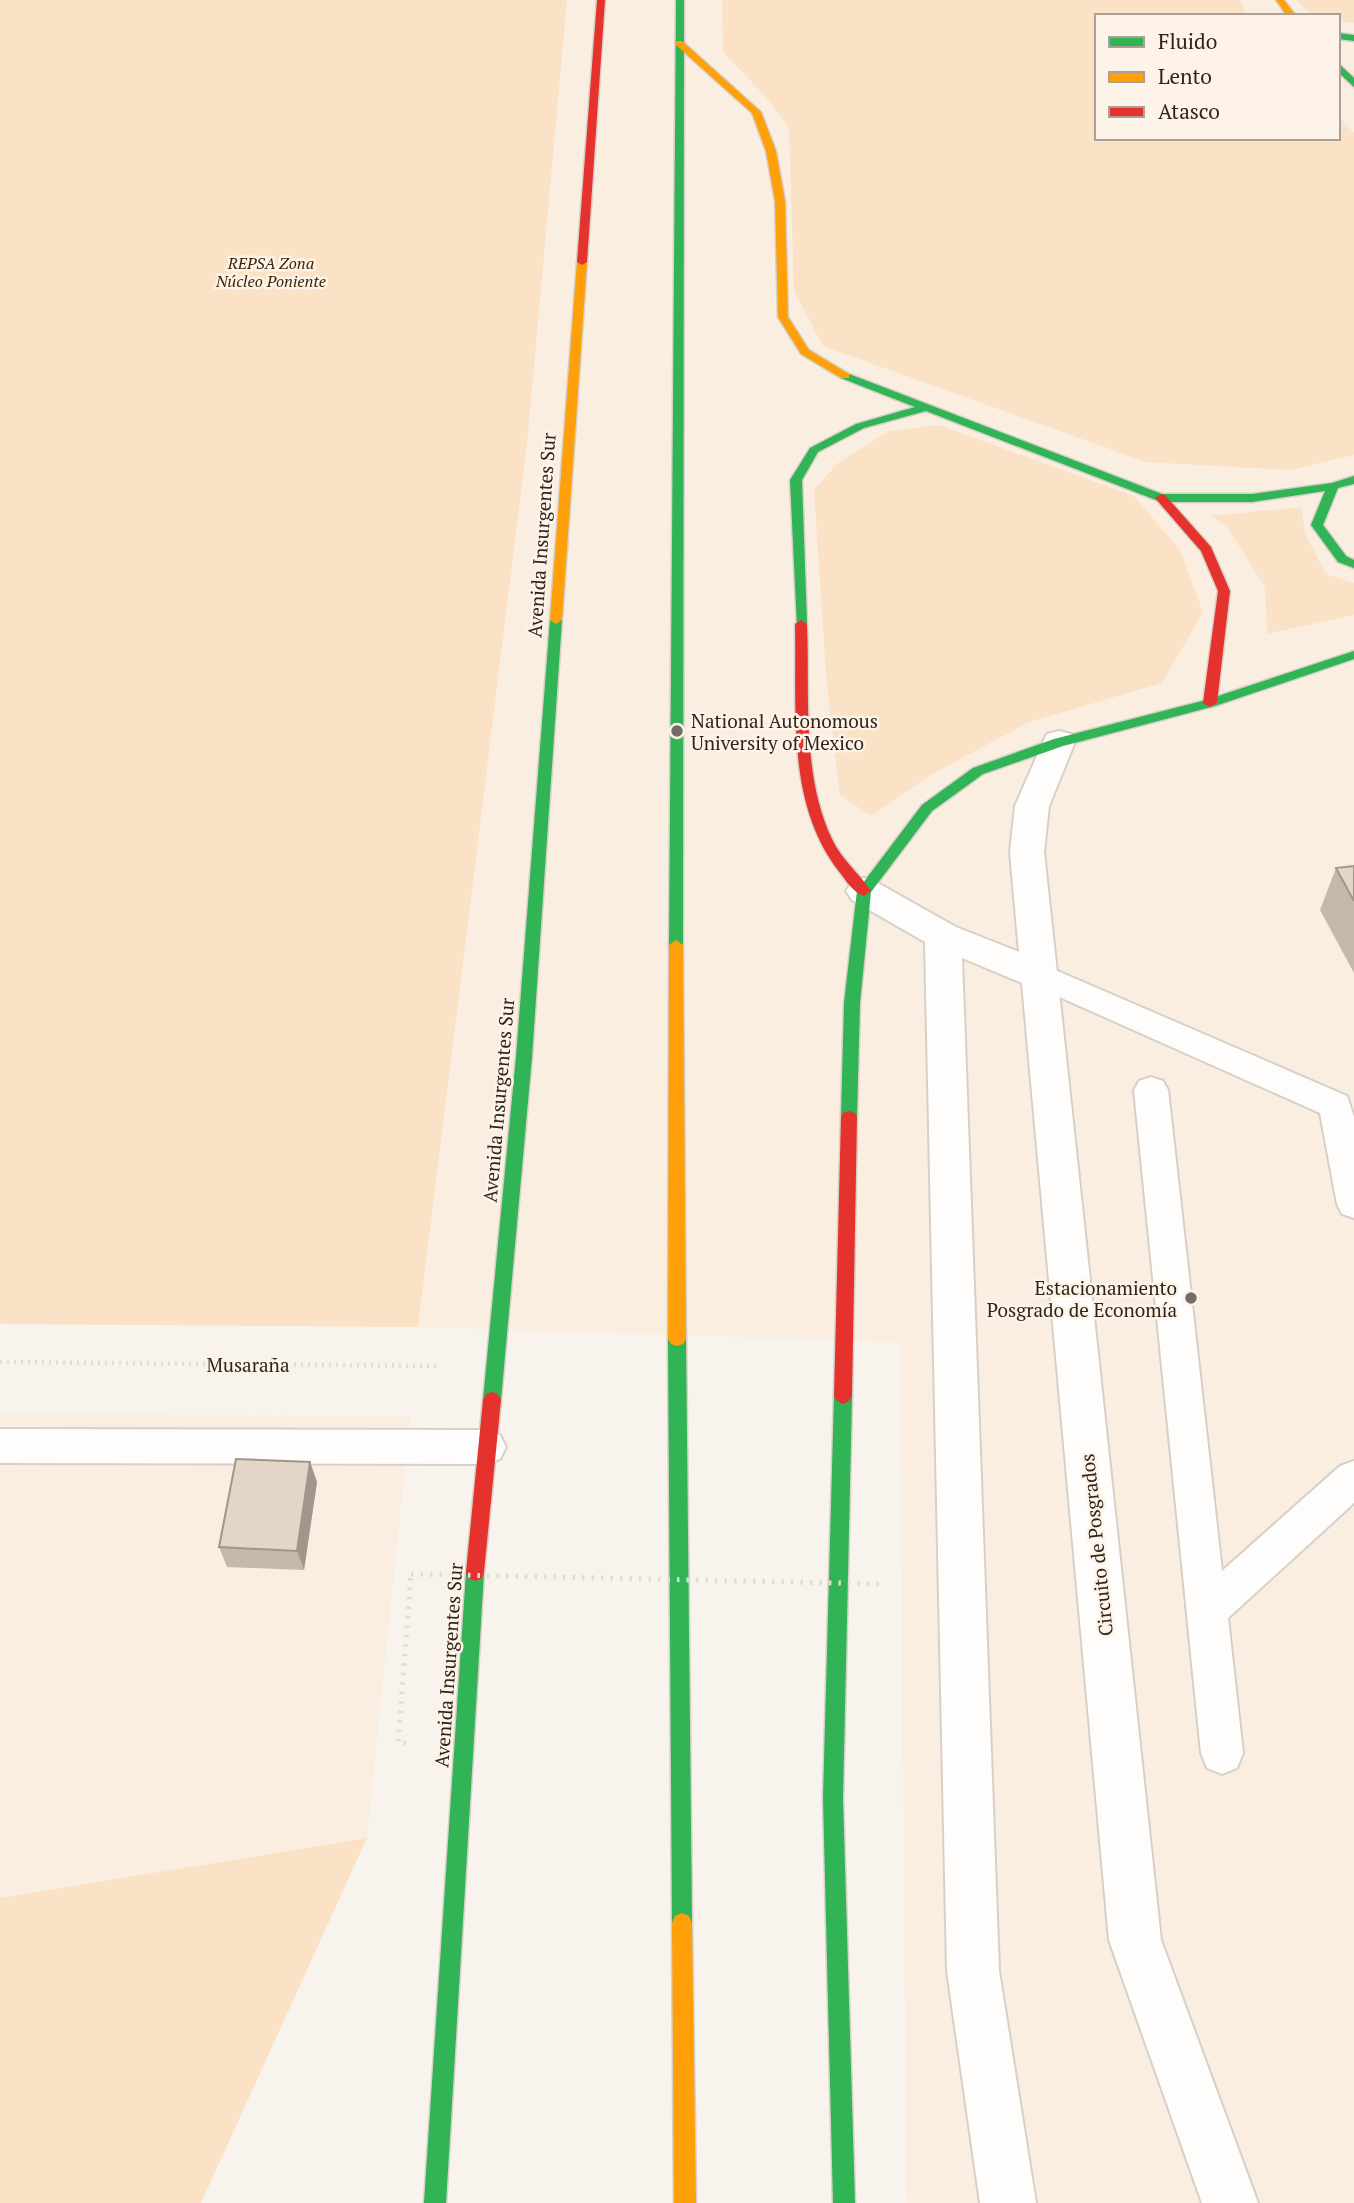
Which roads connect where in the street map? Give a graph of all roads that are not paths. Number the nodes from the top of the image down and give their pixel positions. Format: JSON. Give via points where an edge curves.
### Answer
{"nodes":[{"id":1,"x":601,"y":0,"type":"edge"},
{"id":2,"x":680,"y":0,"type":"edge"},
{"id":3,"x":1280,"y":0,"type":"edge"},
{"id":4,"x":1291,"y":14,"type":"edge"},
{"id":5,"x":679,"y":43,"type":"junction"},
{"id":6,"x":1340,"y":68,"type":"edge"},
{"id":7,"x":1354,"y":84,"type":"edge"},
{"id":8,"x":925,"y":408,"type":"junction"},
{"id":9,"x":1354,"y":480,"type":"edge"},
{"id":10,"x":1333,"y":486,"type":"junction"},
{"id":11,"x":1161,"y":498,"type":"junction"},
{"id":12,"x":1354,"y":564,"type":"edge"},
{"id":13,"x":1354,"y":655,"type":"edge"},
{"id":14,"x":1210,"y":703,"type":"junction"},
{"id":15,"x":1059,"y":742,"type":"junction"},
{"id":16,"x":863,"y":891,"type":"junction"},
{"id":17,"x":943,"y":936,"type":"junction"},
{"id":18,"x":1039,"y":975,"type":"junction"},
{"id":19,"x":1151,"y":1090,"type":"dead end"},
{"id":20,"x":1354,"y":1204,"type":"edge"},
{"id":21,"x":0,"y":1446,"type":"edge"},
{"id":22,"x":487,"y":1447,"type":"junction"},
{"id":23,"x":1354,"y":1478,"type":"edge"},
{"id":24,"x":1207,"y":1611,"type":"junction"},
{"id":25,"x":1222,"y":1753,"type":"dead end"},
{"id":26,"x":435,"y":2203,"type":"edge"},
{"id":27,"x":685,"y":2203,"type":"edge"},
{"id":28,"x":844,"y":2203,"type":"edge"},
{"id":29,"x":1008,"y":2203,"type":"edge"},
{"id":30,"x":1230,"y":2203,"type":"edge"}],
"edges":[{"from":1,"to":22,"type":"main road","name":"Avenida Insurgentes Sur","via":[[524,1057]]},
{"from":2,"to":5,"type":"main road"},
{"from":3,"to":4,"type":"main road"},
{"from":5,"to":8,"type":"main road","via":[[756,112],[771,151],[780,201],[783,317],[805,352],[839,374]]},
{"from":5,"to":27,"type":"main road","via":[[675,1133]]},
{"from":6,"to":7,"type":"main road"},
{"from":8,"to":11,"type":"main road"},
{"from":8,"to":16,"type":"main road","via":[[860,426],[814,450],[796,481],[807,771],[815,818],[835,860]]},
{"from":9,"to":10,"type":"main road"},
{"from":10,"to":11,"type":"main road","via":[[1252,498]]},
{"from":10,"to":12,"type":"main road","via":[[1317,525],[1342,559]]},
{"from":11,"to":14,"type":"main road","via":[[1207,550],[1224,591]]},
{"from":13,"to":14,"type":"main road"},
{"from":14,"to":15,"type":"main road"},
{"from":15,"to":16,"type":"main road","via":[[978,771],[927,808]]},
{"from":15,"to":18,"type":"street","name":"Circuito de Posgrados","via":[[1032,806],[1027,852]]},
{"from":16,"to":17,"type":"street"},
{"from":16,"to":28,"type":"main road","via":[[852,1003],[833,1798]]},
{"from":17,"to":18,"type":"street"},
{"from":17,"to":29,"type":"street","via":[[973,1971]]},
{"from":18,"to":20,"type":"lane","via":[[1335,1104]]},
{"from":18,"to":30,"type":"street","name":"Circuito de Posgrados","via":[[1135,1940]]},
{"from":19,"to":24,"type":"lane"},
{"from":21,"to":22,"type":"lane"},
{"from":22,"to":26,"type":"main road","name":"Avenida Insurgentes Sur"},
{"from":23,"to":24,"type":"lane"},
{"from":24,"to":25,"type":"lane"}]}
